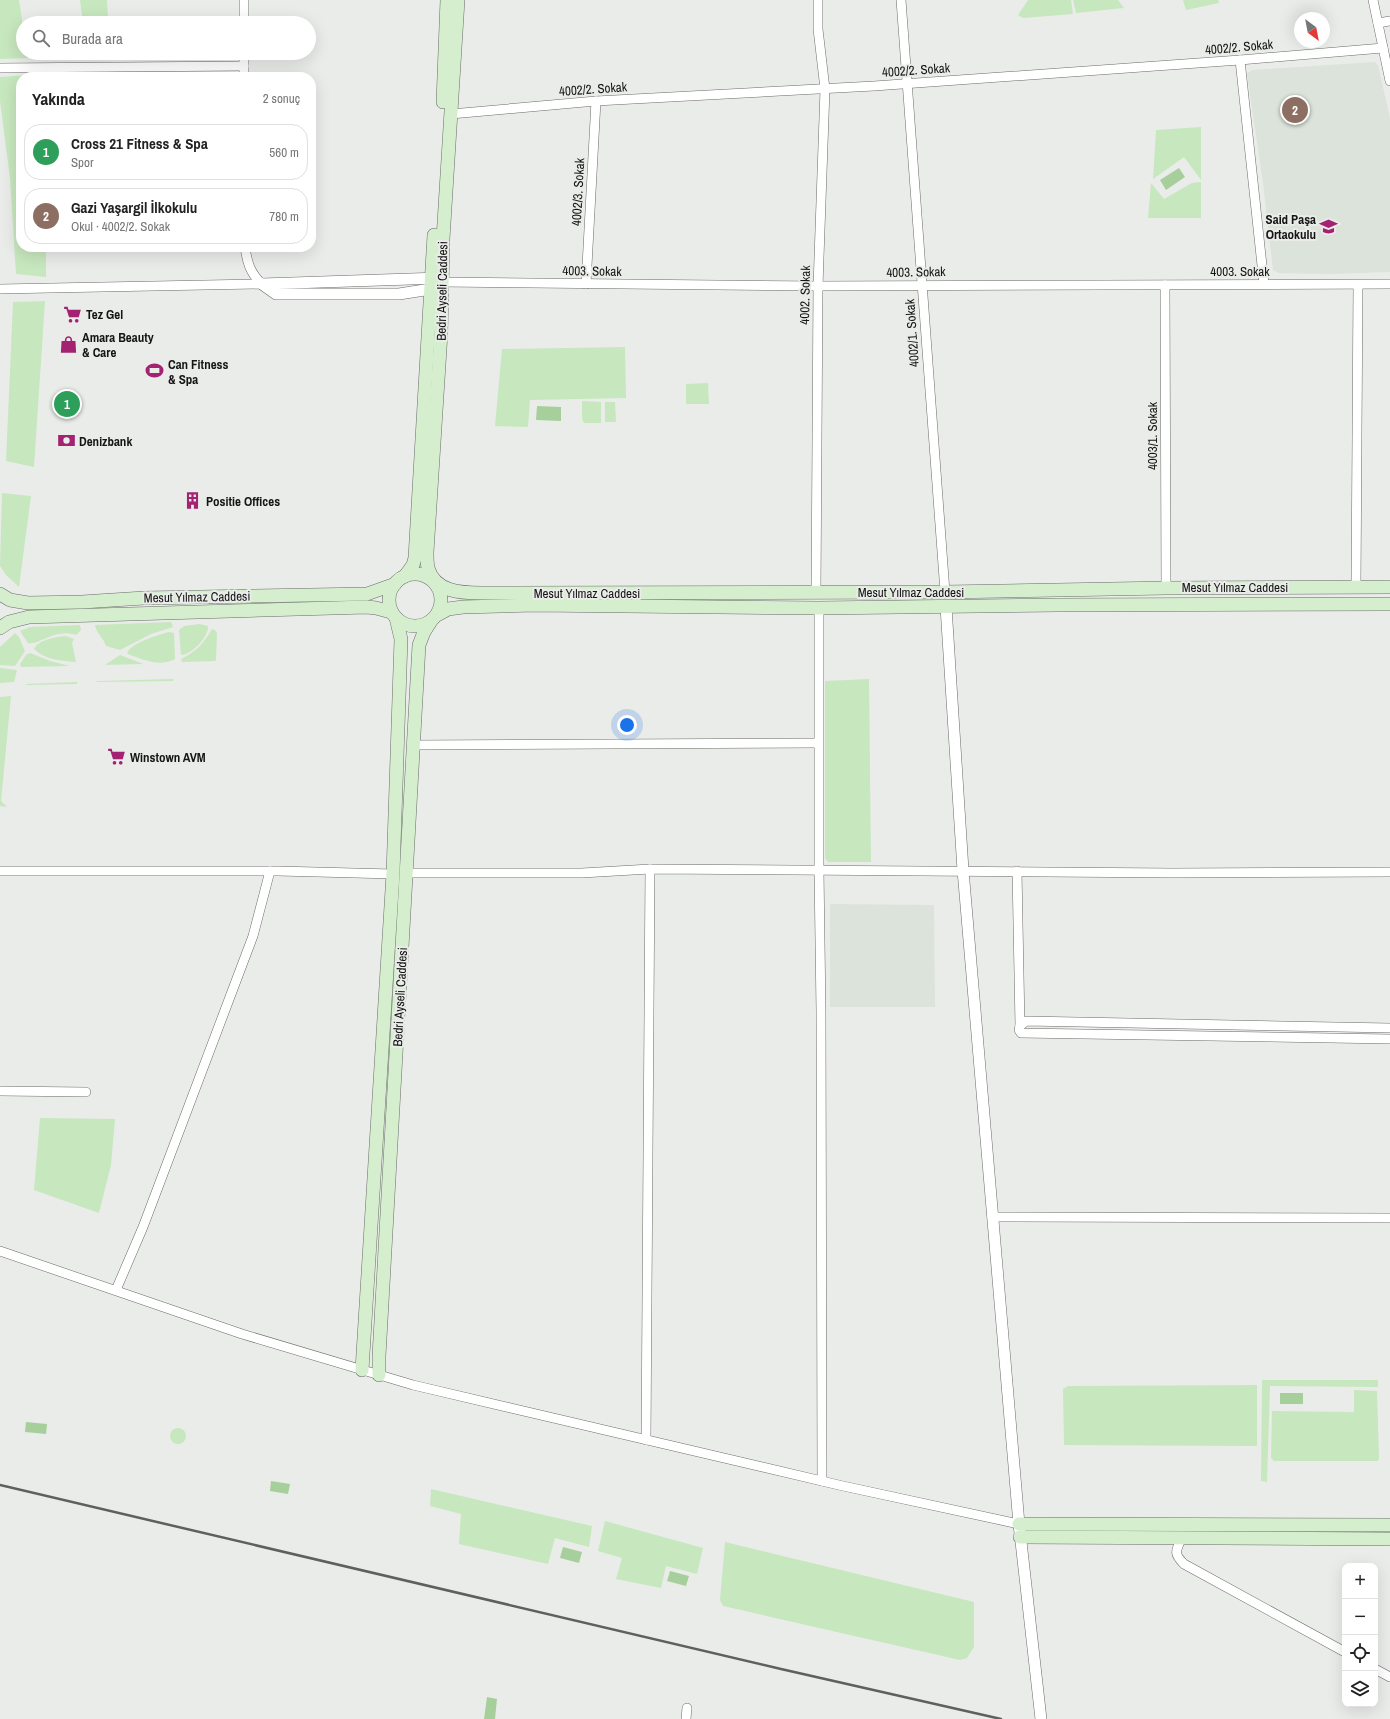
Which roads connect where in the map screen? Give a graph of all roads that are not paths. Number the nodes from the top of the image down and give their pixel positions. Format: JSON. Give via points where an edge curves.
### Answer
{"nodes":[{"id":1,"x":244,"y":0,"type":"edge"},
{"id":2,"x":447,"y":0,"type":"edge"},
{"id":3,"x":458,"y":0,"type":"edge"},
{"id":4,"x":818,"y":0,"type":"edge"},
{"id":5,"x":901,"y":0,"type":"edge"},
{"id":6,"x":1373,"y":0,"type":"edge"},
{"id":7,"x":244,"y":16,"type":"edge"},
{"id":8,"x":1390,"y":21,"type":"edge"},
{"id":9,"x":1378,"y":23,"type":"junction"},
{"id":10,"x":1383,"y":48,"type":"junction"},
{"id":11,"x":244,"y":60,"type":"edge"},
{"id":12,"x":1240,"y":60,"type":"junction"},
{"id":13,"x":244,"y":66,"type":"junction"},
{"id":14,"x":0,"y":68,"type":"edge"},
{"id":15,"x":244,"y":72,"type":"edge"},
{"id":16,"x":1390,"y":80,"type":"edge"},
{"id":17,"x":908,"y":84,"type":"junction"},
{"id":18,"x":825,"y":89,"type":"junction"},
{"id":19,"x":596,"y":101,"type":"junction"},
{"id":20,"x":451,"y":114,"type":"junction"},
{"id":21,"x":246,"y":252,"type":"edge"},
{"id":22,"x":438,"y":283,"type":"junction"},
{"id":23,"x":262,"y":284,"type":"junction"},
{"id":24,"x":586,"y":284,"type":"junction"},
{"id":25,"x":1165,"y":284,"type":"junction"},
{"id":26,"x":1264,"y":284,"type":"junction"},
{"id":27,"x":1358,"y":284,"type":"junction"},
{"id":28,"x":1390,"y":284,"type":"edge"},
{"id":29,"x":922,"y":285,"type":"junction"},
{"id":30,"x":818,"y":286,"type":"junction"},
{"id":31,"x":0,"y":289,"type":"edge"},
{"id":32,"x":400,"y":580,"type":"junction"},
{"id":33,"x":435,"y":582,"type":"junction"},
{"id":34,"x":1356,"y":587,"type":"junction"},
{"id":35,"x":1390,"y":587,"type":"edge"},
{"id":36,"x":1166,"y":588,"type":"junction"},
{"id":37,"x":816,"y":592,"type":"junction"},
{"id":38,"x":945,"y":592,"type":"junction"},
{"id":39,"x":0,"y":594,"type":"edge"},
{"id":40,"x":1390,"y":604,"type":"edge"},
{"id":41,"x":946,"y":607,"type":"junction"},
{"id":42,"x":819,"y":608,"type":"junction"},
{"id":43,"x":394,"y":615,"type":"junction"},
{"id":44,"x":434,"y":618,"type":"junction"},
{"id":45,"x":0,"y":628,"type":"edge"},
{"id":46,"x":818,"y":743,"type":"junction"},
{"id":47,"x":414,"y":745,"type":"junction"},
{"id":48,"x":650,"y":869,"type":"junction"},
{"id":49,"x":963,"y":870,"type":"junction"},
{"id":50,"x":0,"y":871,"type":"edge"},
{"id":51,"x":270,"y":871,"type":"junction"},
{"id":52,"x":819,"y":871,"type":"junction"},
{"id":53,"x":1017,"y":871,"type":"junction"},
{"id":54,"x":407,"y":872,"type":"junction"},
{"id":55,"x":1390,"y":872,"type":"edge"},
{"id":56,"x":393,"y":874,"type":"junction"},
{"id":57,"x":1020,"y":1026,"type":"junction"},
{"id":58,"x":1390,"y":1028,"type":"edge"},
{"id":59,"x":1390,"y":1038,"type":"edge"},
{"id":60,"x":0,"y":1091,"type":"edge"},
{"id":61,"x":86,"y":1092,"type":"dead end"},
{"id":62,"x":992,"y":1217,"type":"junction"},
{"id":63,"x":1390,"y":1218,"type":"edge"},
{"id":64,"x":0,"y":1251,"type":"edge"},
{"id":65,"x":116,"y":1290,"type":"junction"},
{"id":66,"x":362,"y":1370,"type":"junction"},
{"id":67,"x":379,"y":1375,"type":"junction"},
{"id":68,"x":646,"y":1440,"type":"junction"},
{"id":69,"x":822,"y":1481,"type":"junction"},
{"id":70,"x":1390,"y":1525,"type":"edge"},
{"id":71,"x":1019,"y":1530,"type":"junction"},
{"id":72,"x":1182,"y":1537,"type":"junction"},
{"id":73,"x":1390,"y":1539,"type":"edge"},
{"id":74,"x":1342,"y":1650,"type":"edge"},
{"id":75,"x":1378,"y":1671,"type":"edge"},
{"id":76,"x":1390,"y":1677,"type":"edge"},
{"id":77,"x":687,"y":1708,"type":"dead end"},
{"id":78,"x":686,"y":1719,"type":"edge"},
{"id":79,"x":1041,"y":1719,"type":"edge"}],
"edges":[{"from":1,"to":7,"type":"street"},
{"from":2,"to":22,"type":"main road","name":"Bedri Ayseli Caddesi"},
{"from":3,"to":20,"type":"main road","name":"Bedri Ayseli Caddesi"},
{"from":4,"to":18,"type":"street","name":"4002. Sokak","via":[[818,29]]},
{"from":5,"to":17,"type":"street","name":"4002/1. Sokak"},
{"from":6,"to":9,"type":"street"},
{"from":8,"to":9,"type":"street"},
{"from":9,"to":10,"type":"street"},
{"from":10,"to":12,"type":"street","name":"4002/2. Sokak"},
{"from":10,"to":16,"type":"street"},
{"from":11,"to":13,"type":"street"},
{"from":12,"to":17,"type":"street","name":"4002/2. Sokak"},
{"from":12,"to":26,"type":"street"},
{"from":13,"to":14,"type":"street"},
{"from":13,"to":15,"type":"street"},
{"from":17,"to":18,"type":"street","name":"4002/2. Sokak"},
{"from":17,"to":29,"type":"street","name":"4002/1. Sokak"},
{"from":18,"to":19,"type":"street","name":"4002/2. Sokak"},
{"from":18,"to":30,"type":"street","name":"4002. Sokak"},
{"from":19,"to":20,"type":"street","name":"4002/2. Sokak"},
{"from":19,"to":24,"type":"street","name":"4002/3. Sokak"},
{"from":20,"to":22,"type":"main road","name":"Bedri Ayseli Caddesi"},
{"from":21,"to":23,"type":"street","via":[[247,262],[254,276]]},
{"from":22,"to":23,"type":"street"},
{"from":22,"to":23,"type":"street","via":[[399,294],[276,294]]},
{"from":22,"to":24,"type":"street","name":"4003. Sokak"},
{"from":22,"to":32,"type":"main road","name":"Bedri Ayseli Caddesi","via":[[415,558],[413,565]]},
{"from":22,"to":33,"type":"main road","name":"Bedri Ayseli Caddesi","via":[[441,333],[427,552],[428,568]]},
{"from":23,"to":31,"type":"street"},
{"from":24,"to":30,"type":"street","name":"4003. Sokak"},
{"from":25,"to":26,"type":"street","name":"4003. Sokak"},
{"from":25,"to":29,"type":"street","name":"4003. Sokak"},
{"from":25,"to":36,"type":"street","name":"4003/1. Sokak"},
{"from":26,"to":27,"type":"street","name":"4003. Sokak"},
{"from":27,"to":28,"type":"street","name":"4003. Sokak"},
{"from":27,"to":34,"type":"street"},
{"from":29,"to":30,"type":"street","name":"4003. Sokak"},
{"from":29,"to":38,"type":"street","name":"4002/1. Sokak"},
{"from":30,"to":37,"type":"street","name":"4002. Sokak"},
{"from":32,"to":33,"type":"main road","via":[[418,574]]},
{"from":32,"to":39,"type":"main road","name":"Mesut Yılmaz Caddesi","via":[[367,594],[28,603],[10,600]]},
{"from":32,"to":43,"type":"main road","via":[[389,596]]},
{"from":33,"to":37,"type":"main road","name":"Mesut Yılmaz Caddesi","via":[[459,593]]},
{"from":33,"to":44,"type":"main road","via":[[442,600]]},
{"from":34,"to":35,"type":"main road","name":"Mesut Yılmaz Caddesi"},
{"from":34,"to":36,"type":"main road","name":"Mesut Yılmaz Caddesi"},
{"from":36,"to":38,"type":"main road","name":"Mesut Yılmaz Caddesi"},
{"from":37,"to":38,"type":"main road","name":"Mesut Yılmaz Caddesi"},
{"from":40,"to":41,"type":"main road","name":"Mesut Yılmaz Caddesi"},
{"from":41,"to":42,"type":"main road","name":"Mesut Yılmaz Caddesi"},
{"from":41,"to":49,"type":"street"},
{"from":42,"to":44,"type":"main road","name":"Mesut Yılmaz Caddesi","via":[[534,605],[448,609]]},
{"from":42,"to":46,"type":"street"},
{"from":43,"to":44,"type":"main road","via":[[402,623],[417,626]]},
{"from":43,"to":45,"type":"main road","name":"Mesut Yılmaz Caddesi","via":[[367,607],[29,617],[9,622]]},
{"from":43,"to":56,"type":"main road","name":"Bedri Ayseli Caddesi","via":[[401,639]]},
{"from":44,"to":47,"type":"main road","name":"Bedri Ayseli Caddesi","via":[[419,645]]},
{"from":46,"to":47,"type":"street"},
{"from":46,"to":52,"type":"street"},
{"from":47,"to":54,"type":"main road","name":"Bedri Ayseli Caddesi"},
{"from":48,"to":52,"type":"street"},
{"from":48,"to":54,"type":"street","via":[[582,873]]},
{"from":48,"to":68,"type":"street"},
{"from":49,"to":52,"type":"street"},
{"from":49,"to":53,"type":"street"},
{"from":49,"to":62,"type":"street"},
{"from":50,"to":51,"type":"street"},
{"from":51,"to":56,"type":"street"},
{"from":51,"to":65,"type":"street","via":[[253,936],[143,1228]]},
{"from":52,"to":69,"type":"street"},
{"from":53,"to":55,"type":"street"},
{"from":53,"to":57,"type":"street"},
{"from":54,"to":67,"type":"main road","name":"Bedri Ayseli Caddesi"},
{"from":56,"to":66,"type":"main road","name":"Bedri Ayseli Caddesi"},
{"from":57,"to":58,"type":"street","via":[[1026,1021]]},
{"from":57,"to":59,"type":"street","via":[[1021,1033]]},
{"from":60,"to":61,"type":"street"},
{"from":62,"to":63,"type":"street"},
{"from":62,"to":71,"type":"street"},
{"from":64,"to":65,"type":"street"},
{"from":65,"to":66,"type":"street","via":[[242,1334]]},
{"from":66,"to":67,"type":"street"},
{"from":67,"to":68,"type":"street","via":[[413,1386]]},
{"from":68,"to":69,"type":"street"},
{"from":69,"to":71,"type":"street"},
{"from":70,"to":71,"type":"main road"},
{"from":71,"to":72,"type":"main road"},
{"from":71,"to":79,"type":"street"},
{"from":72,"to":73,"type":"main road"},
{"from":72,"to":74,"type":"street","via":[[1176,1551],[1184,1564]]},
{"from":75,"to":76,"type":"street"},
{"from":77,"to":78,"type":"street"}]}
